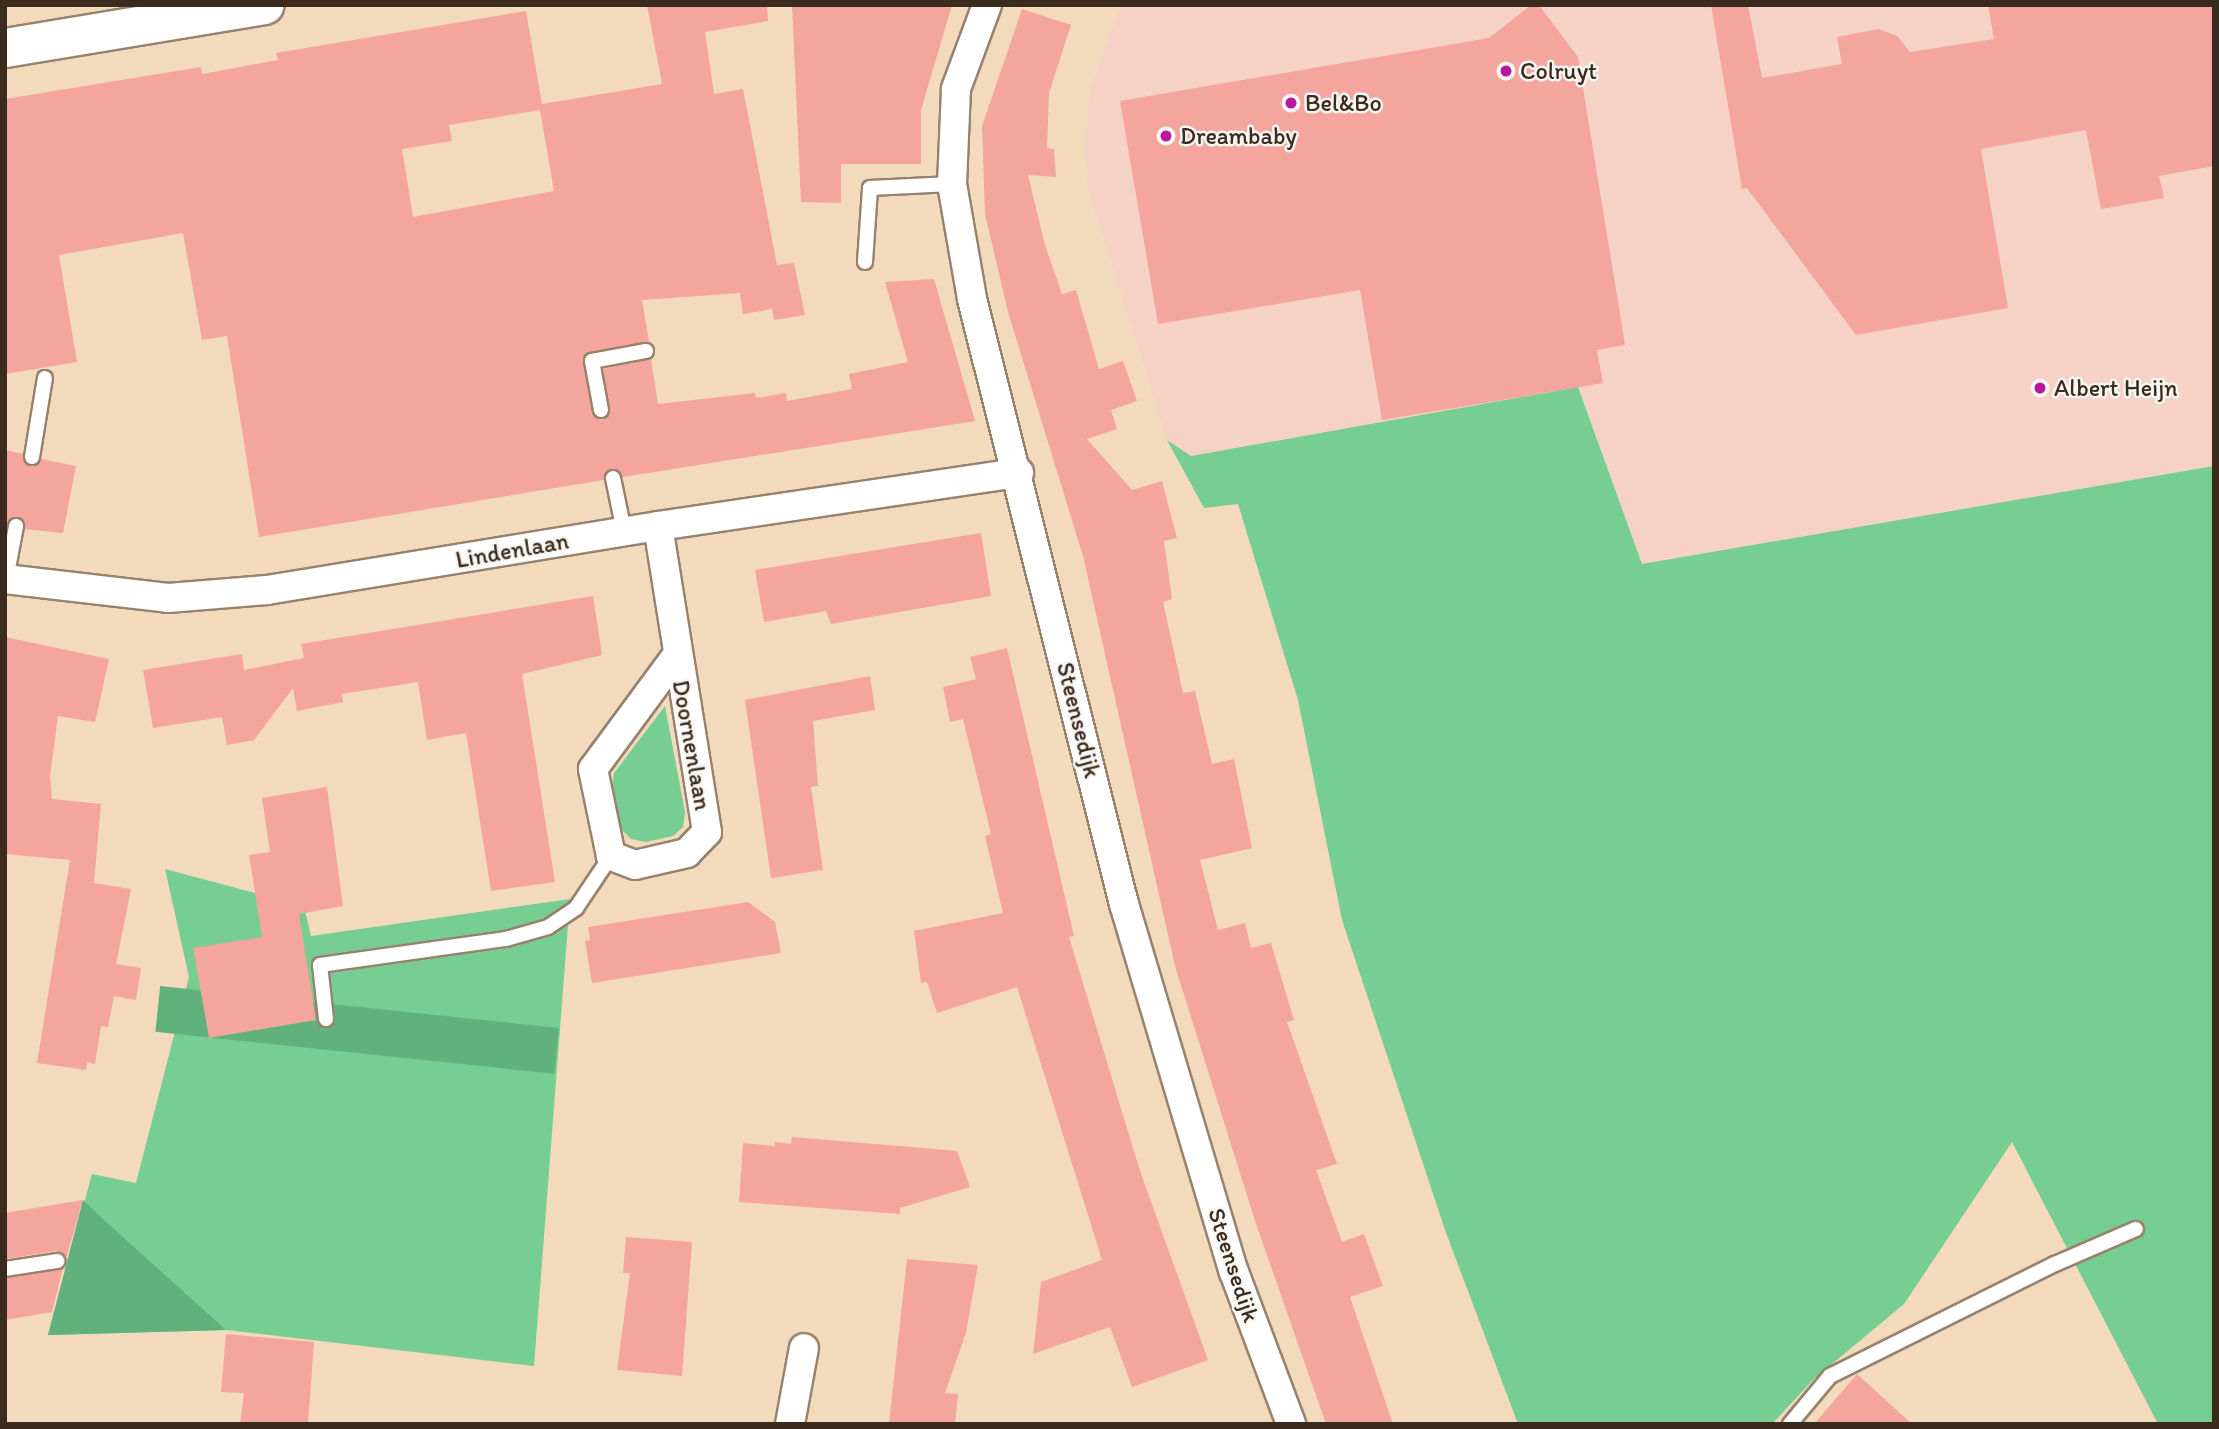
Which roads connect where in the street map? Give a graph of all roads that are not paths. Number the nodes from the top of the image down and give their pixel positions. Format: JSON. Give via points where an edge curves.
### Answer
{"nodes":[{"id":1,"x":264,"y":5,"type":"edge"},
{"id":2,"x":987,"y":5,"type":"edge"},
{"id":3,"x":5,"y":48,"type":"edge"},
{"id":4,"x":952,"y":184,"type":"junction"},
{"id":5,"x":865,"y":262,"type":"dead end"},
{"id":6,"x":646,"y":351,"type":"dead end"},
{"id":7,"x":45,"y":378,"type":"dead end"},
{"id":8,"x":601,"y":410,"type":"dead end"},
{"id":9,"x":33,"y":457,"type":"dead end"},
{"id":10,"x":1019,"y":473,"type":"junction"},
{"id":11,"x":614,"y":478,"type":"dead end"},
{"id":12,"x":16,"y":526,"type":"dead end"},
{"id":13,"x":658,"y":526,"type":"junction"},
{"id":14,"x":624,"y":531,"type":"junction"},
{"id":15,"x":5,"y":579,"type":"edge"},
{"id":16,"x":677,"y":655,"type":"junction"},
{"id":17,"x":611,"y":856,"type":"junction"},
{"id":18,"x":326,"y":1019,"type":"dead end"},
{"id":19,"x":2136,"y":1229,"type":"dead end"},
{"id":20,"x":57,"y":1261,"type":"dead end"},
{"id":21,"x":5,"y":1269,"type":"edge"},
{"id":22,"x":804,"y":1348,"type":"dead end"},
{"id":23,"x":790,"y":1424,"type":"edge"},
{"id":24,"x":1291,"y":1424,"type":"edge"},
{"id":25,"x":1790,"y":1424,"type":"edge"}],
"edges":[{"from":1,"to":3,"type":"main road"},
{"from":2,"to":4,"type":"street","name":"Steensedijk","via":[[956,89]]},
{"from":4,"to":5,"type":"lane","via":[[870,188]]},
{"from":4,"to":10,"type":"street","name":"Steensedijk","via":[[972,299]]},
{"from":6,"to":8,"type":"lane","via":[[592,361]]},
{"from":7,"to":9,"type":"lane"},
{"from":10,"to":13,"type":"street","name":"Lindenlaan"},
{"from":10,"to":24,"type":"street","name":"Steensedijk","via":[[1124,904],[1234,1272]]},
{"from":11,"to":14,"type":"lane"},
{"from":12,"to":15,"type":"lane"},
{"from":13,"to":14,"type":"street","name":"Lindenlaan"},
{"from":13,"to":16,"type":"street","name":"Doornenlaan"},
{"from":14,"to":15,"type":"street","name":"Lindenlaan","via":[[267,590],[168,598]]},
{"from":16,"to":17,"type":"street","name":"Doornenlaan","via":[[593,769]]},
{"from":16,"to":17,"type":"street","name":"Doornenlaan","via":[[707,832],[687,853],[635,865]]},
{"from":17,"to":18,"type":"lane","via":[[576,908],[548,927],[506,939],[320,965]]},
{"from":19,"to":25,"type":"lane","via":[[2054,1264],[1830,1376]]},
{"from":20,"to":21,"type":"lane"},
{"from":22,"to":23,"type":"street"}]}
